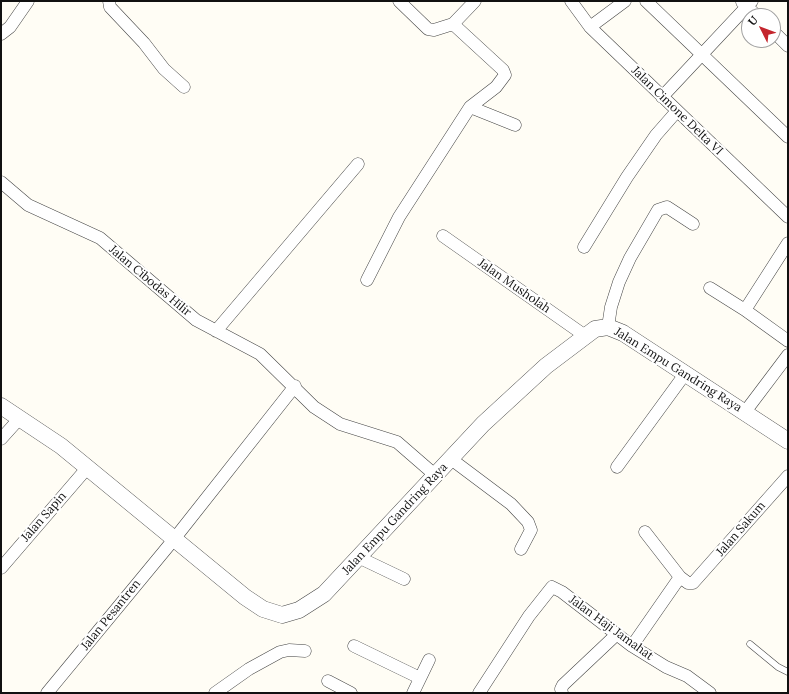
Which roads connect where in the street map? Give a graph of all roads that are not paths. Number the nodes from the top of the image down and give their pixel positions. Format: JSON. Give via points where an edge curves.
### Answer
{"nodes":[{"id":1,"x":28,"y":1,"type":"edge"},
{"id":2,"x":109,"y":1,"type":"edge"},
{"id":3,"x":399,"y":1,"type":"edge"},
{"id":4,"x":475,"y":1,"type":"edge"},
{"id":5,"x":572,"y":1,"type":"edge"},
{"id":6,"x":625,"y":1,"type":"edge"},
{"id":7,"x":646,"y":1,"type":"edge"},
{"id":8,"x":747,"y":3,"type":"edge"},
{"id":9,"x":453,"y":24,"type":"junction"},
{"id":10,"x":590,"y":27,"type":"junction"},
{"id":11,"x":1,"y":34,"type":"edge"},
{"id":12,"x":701,"y":54,"type":"junction"},
{"id":13,"x":184,"y":88,"type":"dead end"},
{"id":14,"x":662,"y":97,"type":"junction"},
{"id":15,"x":470,"y":107,"type":"junction"},
{"id":16,"x":677,"y":111,"type":"junction"},
{"id":17,"x":515,"y":125,"type":"dead end"},
{"id":18,"x":788,"y":137,"type":"edge"},
{"id":19,"x":358,"y":164,"type":"dead end"},
{"id":20,"x":1,"y":182,"type":"edge"},
{"id":21,"x":788,"y":216,"type":"edge"},
{"id":22,"x":693,"y":224,"type":"dead end"},
{"id":23,"x":443,"y":236,"type":"dead end"},
{"id":24,"x":788,"y":243,"type":"edge"},
{"id":25,"x":584,"y":247,"type":"dead end"},
{"id":26,"x":367,"y":280,"type":"dead end"},
{"id":27,"x":710,"y":288,"type":"dead end"},
{"id":28,"x":745,"y":310,"type":"junction"},
{"id":29,"x":608,"y":327,"type":"junction"},
{"id":30,"x":216,"y":331,"type":"junction"},
{"id":31,"x":584,"y":335,"type":"junction"},
{"id":32,"x":788,"y":341,"type":"edge"},
{"id":33,"x":788,"y":355,"type":"edge"},
{"id":34,"x":685,"y":374,"type":"junction"},
{"id":35,"x":295,"y":386,"type":"junction"},
{"id":36,"x":1,"y":406,"type":"edge"},
{"id":37,"x":745,"y":412,"type":"junction"},
{"id":38,"x":19,"y":419,"type":"junction"},
{"id":39,"x":1,"y":439,"type":"edge"},
{"id":40,"x":788,"y":441,"type":"edge"},
{"id":41,"x":451,"y":459,"type":"junction"},
{"id":42,"x":88,"y":467,"type":"junction"},
{"id":43,"x":617,"y":467,"type":"dead end"},
{"id":44,"x":435,"y":475,"type":"junction"},
{"id":45,"x":788,"y":476,"type":"edge"},
{"id":46,"x":645,"y":532,"type":"dead end"},
{"id":47,"x":175,"y":538,"type":"junction"},
{"id":48,"x":521,"y":549,"type":"dead end"},
{"id":49,"x":360,"y":558,"type":"junction"},
{"id":50,"x":1,"y":568,"type":"edge"},
{"id":51,"x":680,"y":577,"type":"junction"},
{"id":52,"x":404,"y":578,"type":"dead end"},
{"id":53,"x":617,"y":634,"type":"junction"},
{"id":54,"x":750,"y":644,"type":"dead end"},
{"id":55,"x":354,"y":646,"type":"dead end"},
{"id":56,"x":632,"y":646,"type":"junction"},
{"id":57,"x":305,"y":651,"type":"dead end"},
{"id":58,"x":428,"y":660,"type":"dead end"},
{"id":59,"x":788,"y":672,"type":"edge"},
{"id":60,"x":420,"y":678,"type":"junction"},
{"id":61,"x":328,"y":681,"type":"dead end"},
{"id":62,"x":708,"y":692,"type":"edge"},
{"id":63,"x":47,"y":693,"type":"edge"},
{"id":64,"x":215,"y":693,"type":"edge"},
{"id":65,"x":351,"y":693,"type":"edge"},
{"id":66,"x":413,"y":693,"type":"edge"},
{"id":67,"x":479,"y":693,"type":"edge"},
{"id":68,"x":562,"y":693,"type":"edge"}],
"edges":[{"from":1,"to":11,"type":"street","via":[[10,27]]},
{"from":2,"to":13,"type":"street","via":[[110,7]]},
{"from":3,"to":9,"type":"street","via":[[430,30]]},
{"from":4,"to":9,"type":"street"},
{"from":5,"to":10,"type":"street","name":"Jalan Cimone Delta VI"},
{"from":6,"to":10,"type":"street"},
{"from":7,"to":12,"type":"street"},
{"from":8,"to":12,"type":"street"},
{"from":9,"to":15,"type":"street","via":[[503,70],[505,75],[496,87]]},
{"from":10,"to":14,"type":"street","name":"Jalan Cimone Delta VI"},
{"from":12,"to":14,"type":"street"},
{"from":12,"to":18,"type":"street"},
{"from":14,"to":16,"type":"street","name":"Jalan Cimone Delta VI"},
{"from":15,"to":17,"type":"street"},
{"from":15,"to":26,"type":"street","via":[[398,217]]},
{"from":16,"to":21,"type":"street","name":"Jalan Cimone Delta VI"},
{"from":16,"to":25,"type":"street","via":[[648,147]]},
{"from":19,"to":30,"type":"street"},
{"from":20,"to":30,"type":"street","name":"Jalan Cibodas Hilir","via":[[28,205],[100,238],[196,320]]},
{"from":22,"to":29,"type":"street","via":[[668,207],[658,210],[619,282],[610,306]]},
{"from":23,"to":31,"type":"street","name":"Jalan Musholah"},
{"from":24,"to":28,"type":"street"},
{"from":27,"to":28,"type":"street"},
{"from":28,"to":32,"type":"street"},
{"from":29,"to":31,"type":"street","name":"Jalan Empu Gandring Raya","via":[[595,329]]},
{"from":29,"to":34,"type":"street","name":"Jalan Empu Gandring Raya","via":[[624,333]]},
{"from":30,"to":35,"type":"street","name":"Jalan Cibodas Hilir","via":[[260,354]]},
{"from":31,"to":41,"type":"street","name":"Jalan Empu Gandring Raya","via":[[519,390]]},
{"from":33,"to":37,"type":"street"},
{"from":34,"to":37,"type":"street","name":"Jalan Empu Gandring Raya"},
{"from":34,"to":43,"type":"street"},
{"from":35,"to":44,"type":"street","name":"Jalan Cibodas Hilir","via":[[314,407],[340,424],[397,442]]},
{"from":35,"to":47,"type":"street"},
{"from":36,"to":38,"type":"street","name":"Jalan Empu Gandring Raya"},
{"from":37,"to":40,"type":"street","name":"Jalan Empu Gandring Raya"},
{"from":38,"to":39,"type":"street"},
{"from":38,"to":42,"type":"street","name":"Jalan Empu Gandring Raya"},
{"from":41,"to":44,"type":"street","name":"Jalan Empu Gandring Raya"},
{"from":41,"to":48,"type":"street","via":[[511,504],[528,522],[531,530]]},
{"from":42,"to":47,"type":"street","name":"Jalan Empu Gandring Raya"},
{"from":42,"to":50,"type":"street","name":"Jalan Sapin"},
{"from":44,"to":49,"type":"street","name":"Jalan Empu Gandring Raya"},
{"from":45,"to":51,"type":"street","name":"Jalan Sakum","via":[[695,581],[688,583]]},
{"from":46,"to":51,"type":"street"},
{"from":47,"to":49,"type":"street","name":"Jalan Empu Gandring Raya","via":[[245,597],[263,609],[282,615],[299,610],[324,594]]},
{"from":47,"to":63,"type":"street","name":"Jalan Pesantren"},
{"from":49,"to":52,"type":"street"},
{"from":51,"to":56,"type":"street"},
{"from":53,"to":56,"type":"street","name":"Jalan Haji Jamahat"},
{"from":53,"to":67,"type":"street","name":"Jalan Haji Jamahat","via":[[552,587],[529,616]]},
{"from":53,"to":68,"type":"street","via":[[563,685]]},
{"from":54,"to":59,"type":"lane"},
{"from":55,"to":60,"type":"street"},
{"from":56,"to":62,"type":"street","name":"Jalan Haji Jamahat","via":[[666,668],[687,676]]},
{"from":57,"to":64,"type":"street","via":[[280,652],[249,669]]},
{"from":58,"to":60,"type":"street"},
{"from":60,"to":66,"type":"street"},
{"from":61,"to":65,"type":"street"}]}
